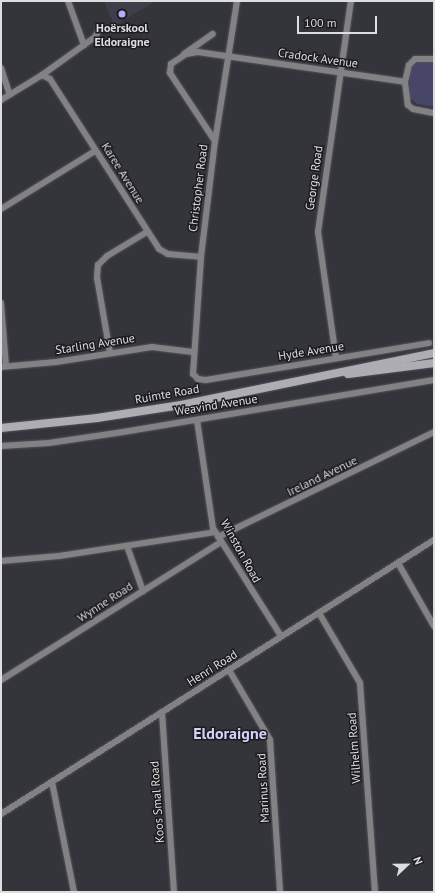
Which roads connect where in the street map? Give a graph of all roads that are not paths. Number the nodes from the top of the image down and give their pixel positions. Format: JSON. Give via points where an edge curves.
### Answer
{"nodes":[{"id":1,"x":68,"y":1,"type":"edge"},
{"id":2,"x":237,"y":1,"type":"edge"},
{"id":3,"x":351,"y":1,"type":"edge"},
{"id":4,"x":98,"y":32,"type":"dead end"},
{"id":5,"x":212,"y":34,"type":"dead end"},
{"id":6,"x":84,"y":45,"type":"junction"},
{"id":7,"x":228,"y":57,"type":"junction"},
{"id":8,"x":434,"y":59,"type":"edge"},
{"id":9,"x":176,"y":60,"type":"junction"},
{"id":10,"x":1,"y":68,"type":"edge"},
{"id":11,"x":341,"y":72,"type":"junction"},
{"id":12,"x":42,"y":75,"type":"junction"},
{"id":13,"x":405,"y":82,"type":"junction"},
{"id":14,"x":10,"y":95,"type":"junction"},
{"id":15,"x":1,"y":100,"type":"edge"},
{"id":16,"x":434,"y":113,"type":"edge"},
{"id":17,"x":215,"y":141,"type":"junction"},
{"id":18,"x":96,"y":151,"type":"junction"},
{"id":19,"x":1,"y":209,"type":"edge"},
{"id":20,"x":147,"y":232,"type":"junction"},
{"id":21,"x":201,"y":257,"type":"junction"},
{"id":22,"x":1,"y":303,"type":"edge"},
{"id":23,"x":429,"y":343,"type":"dead end"},
{"id":24,"x":193,"y":352,"type":"junction"},
{"id":25,"x":110,"y":353,"type":"junction"},
{"id":26,"x":434,"y":353,"type":"edge"},
{"id":27,"x":336,"y":358,"type":"junction"},
{"id":28,"x":434,"y":363,"type":"edge"},
{"id":29,"x":424,"y":365,"type":"junction"},
{"id":30,"x":4,"y":366,"type":"edge"},
{"id":31,"x":434,"y":367,"type":"edge"},
{"id":32,"x":337,"y":375,"type":"junction"},
{"id":33,"x":196,"y":378,"type":"joint"},
{"id":34,"x":434,"y":380,"type":"edge"},
{"id":35,"x":197,"y":420,"type":"junction"},
{"id":36,"x":1,"y":428,"type":"edge"},
{"id":37,"x":434,"y":432,"type":"edge"},
{"id":38,"x":1,"y":446,"type":"edge"},
{"id":39,"x":218,"y":537,"type":"junction"},
{"id":40,"x":434,"y":540,"type":"edge"},
{"id":41,"x":127,"y":546,"type":"junction"},
{"id":42,"x":1,"y":561,"type":"edge"},
{"id":43,"x":398,"y":563,"type":"junction"},
{"id":44,"x":143,"y":591,"type":"junction"},
{"id":45,"x":319,"y":613,"type":"junction"},
{"id":46,"x":434,"y":626,"type":"edge"},
{"id":47,"x":281,"y":636,"type":"junction"},
{"id":48,"x":229,"y":670,"type":"junction"},
{"id":49,"x":1,"y":680,"type":"edge"},
{"id":50,"x":162,"y":712,"type":"junction"},
{"id":51,"x":52,"y":782,"type":"junction"},
{"id":52,"x":1,"y":814,"type":"edge"},
{"id":53,"x":74,"y":892,"type":"edge"},
{"id":54,"x":174,"y":892,"type":"edge"},
{"id":55,"x":280,"y":892,"type":"edge"},
{"id":56,"x":375,"y":892,"type":"edge"}],
"edges":[{"from":1,"to":6,"type":"street"},
{"from":2,"to":7,"type":"street","name":"Christopher Road"},
{"from":3,"to":11,"type":"street","name":"George Road"},
{"from":4,"to":6,"type":"street"},
{"from":5,"to":9,"type":"street"},
{"from":6,"to":12,"type":"street"},
{"from":7,"to":9,"type":"street","name":"Cradock Avenue","via":[[198,52]]},
{"from":7,"to":11,"type":"street","name":"Cradock Avenue"},
{"from":7,"to":17,"type":"street","name":"Christopher Road"},
{"from":8,"to":13,"type":"street","via":[[415,60],[409,65]]},
{"from":9,"to":17,"type":"street","via":[[170,68],[171,76]]},
{"from":10,"to":14,"type":"street"},
{"from":11,"to":13,"type":"street","name":"Cradock Avenue"},
{"from":11,"to":27,"type":"street","name":"George Road","via":[[318,232]]},
{"from":12,"to":14,"type":"street"},
{"from":12,"to":18,"type":"street","name":"Karee Avenue","via":[[50,79]]},
{"from":13,"to":16,"type":"street","via":[[408,105],[413,109]]},
{"from":14,"to":15,"type":"street"},
{"from":17,"to":21,"type":"street","name":"Christopher Road"},
{"from":18,"to":19,"type":"street"},
{"from":18,"to":20,"type":"street","name":"Karee Avenue"},
{"from":20,"to":21,"type":"street","name":"Karee Avenue","via":[[164,253]]},
{"from":20,"to":25,"type":"street","via":[[107,256],[98,265],[97,278]]},
{"from":21,"to":24,"type":"street","name":"Christopher Road"},
{"from":22,"to":30,"type":"street"},
{"from":23,"to":27,"type":"street","name":"Hyde Avenue"},
{"from":24,"to":25,"type":"street","name":"Starling Avenue","via":[[152,347]]},
{"from":24,"to":33,"type":"street","name":"Christopher Road","via":[[191,369]]},
{"from":25,"to":30,"type":"street","name":"Starling Avenue","via":[[56,362]]},
{"from":26,"to":32,"type":"main road","name":"Ruimte Road","via":[[367,365]]},
{"from":27,"to":33,"type":"street","name":"Hyde Avenue","via":[[206,380]]},
{"from":28,"to":29,"type":"main road","name":"Ruimte Road"},
{"from":29,"to":31,"type":"main road"},
{"from":29,"to":32,"type":"main road","name":"Ruimte Road"},
{"from":32,"to":36,"type":"main road","name":"Ruimte Road","via":[[97,418]]},
{"from":34,"to":35,"type":"street","name":"Weavind Avenue"},
{"from":35,"to":38,"type":"street","name":"Weavind Avenue","via":[[49,443]]},
{"from":35,"to":39,"type":"street","name":"Winston Road"},
{"from":37,"to":39,"type":"street","name":"Ireland Avenue"},
{"from":39,"to":41,"type":"street","name":"Ireland Avenue"},
{"from":39,"to":44,"type":"street","name":"Wynne Road"},
{"from":39,"to":47,"type":"street","name":"Winston Road"},
{"from":40,"to":43,"type":"street","name":"Henri Road"},
{"from":41,"to":42,"type":"street","name":"Ireland Avenue"},
{"from":41,"to":44,"type":"street"},
{"from":43,"to":45,"type":"street","name":"Henri Road"},
{"from":43,"to":46,"type":"street"},
{"from":44,"to":49,"type":"street","name":"Wynne Road"},
{"from":45,"to":47,"type":"street","name":"Henri Road"},
{"from":45,"to":56,"type":"street","name":"Wilhelm Road","via":[[360,682]]},
{"from":47,"to":48,"type":"street","name":"Henri Road"},
{"from":48,"to":50,"type":"street","name":"Henri Road"},
{"from":48,"to":55,"type":"street","name":"Marinus Road","via":[[270,740]]},
{"from":50,"to":51,"type":"street","name":"Henri Road"},
{"from":50,"to":54,"type":"street","name":"Koos Smal Road"},
{"from":51,"to":52,"type":"street","name":"Henri Road"},
{"from":51,"to":53,"type":"street"}]}
